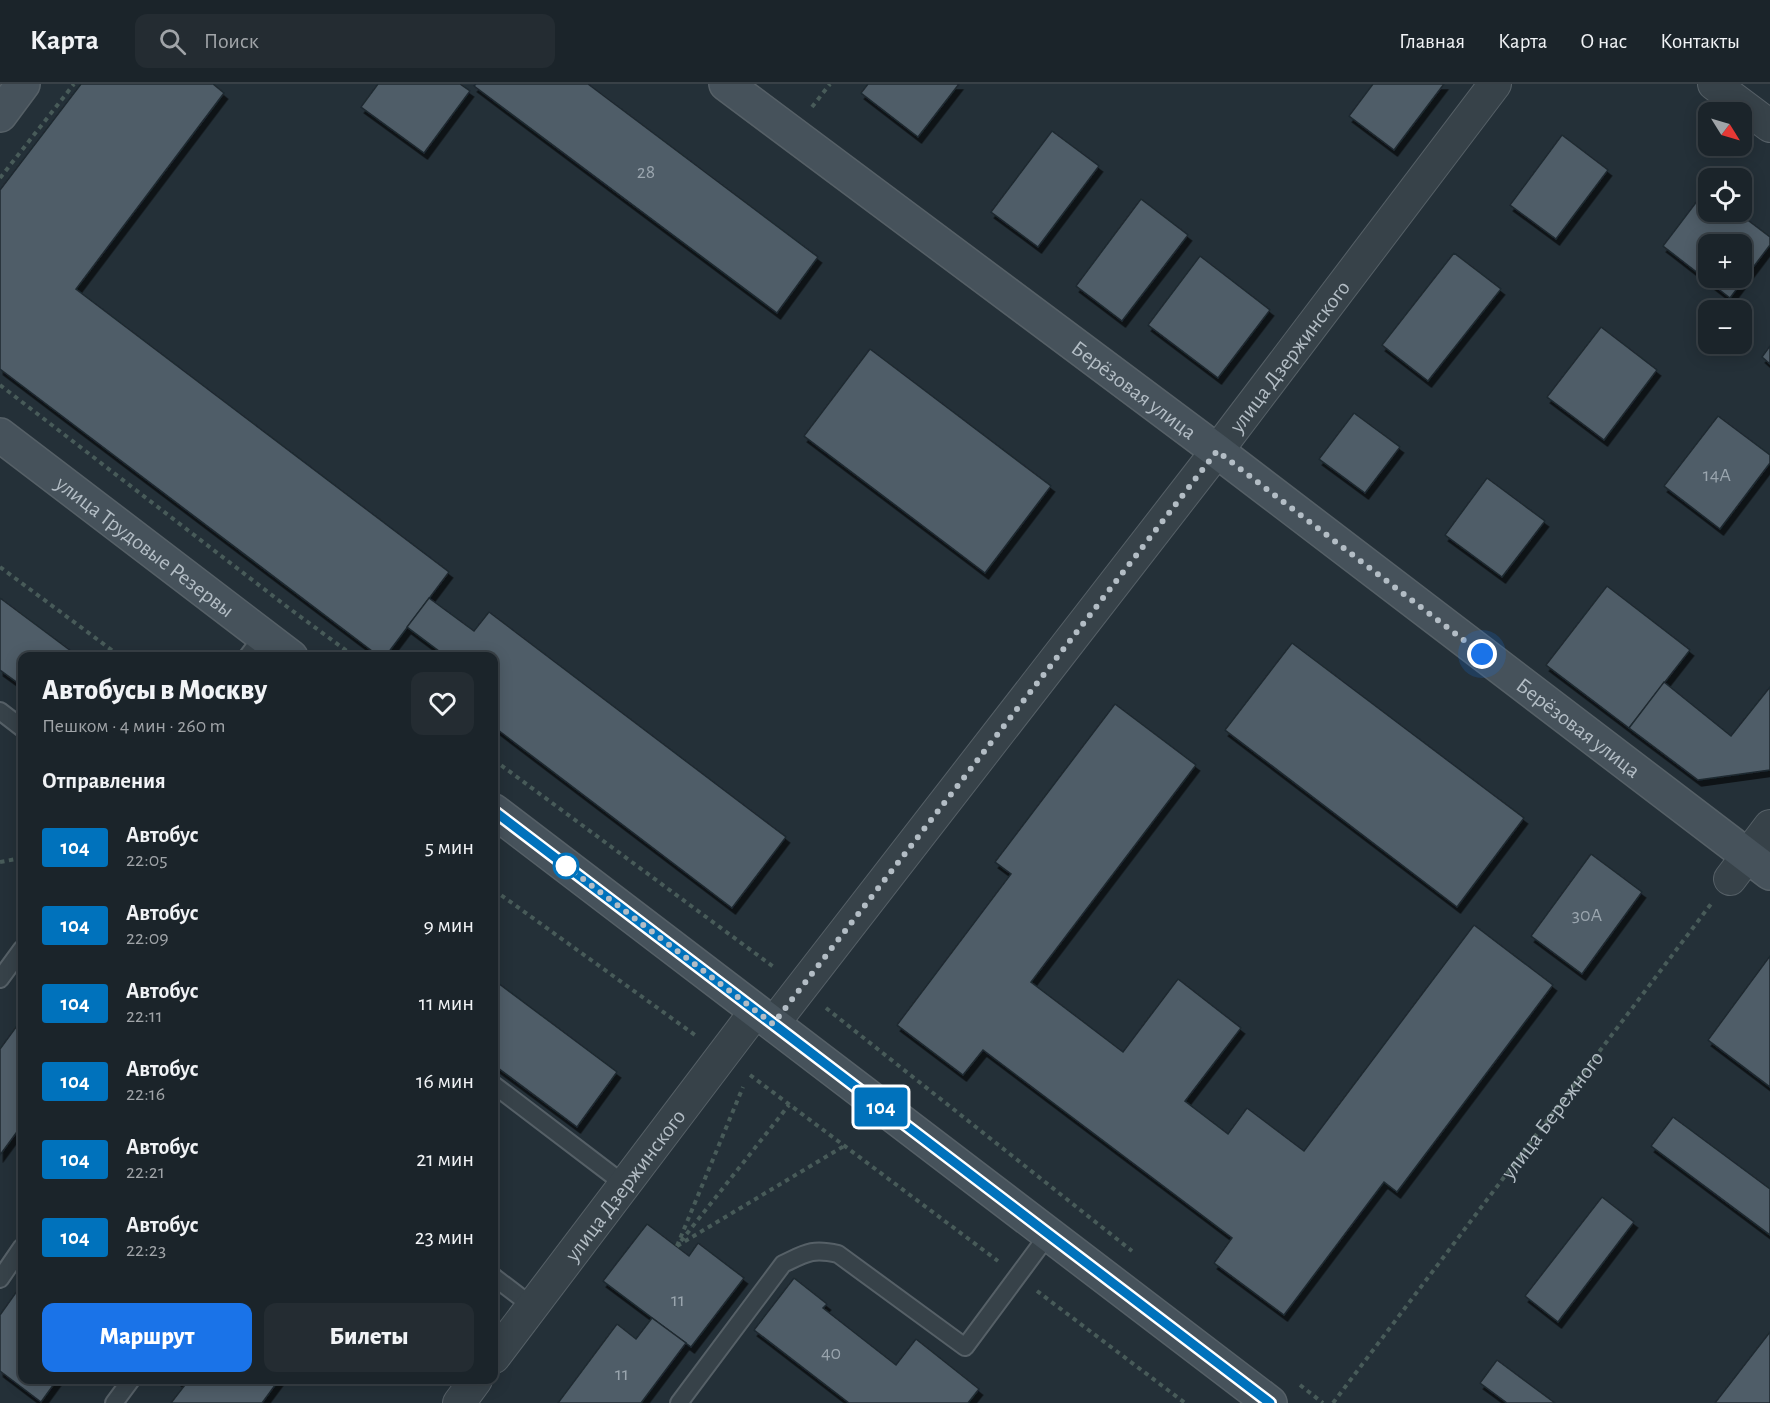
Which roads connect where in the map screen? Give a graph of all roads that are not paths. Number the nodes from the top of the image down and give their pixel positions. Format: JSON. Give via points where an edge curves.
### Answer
{"nodes":[{"id":1,"x":23,"y":84,"type":"edge"},
{"id":2,"x":726,"y":84,"type":"edge"},
{"id":3,"x":1495,"y":84,"type":"edge"},
{"id":4,"x":1714,"y":84,"type":"edge"},
{"id":5,"x":0,"y":115,"type":"edge"},
{"id":6,"x":1770,"y":126,"type":"edge"},
{"id":7,"x":0,"y":435,"type":"edge"},
{"id":8,"x":1217,"y":451,"type":"junction"},
{"id":9,"x":255,"y":646,"type":"edge"},
{"id":10,"x":275,"y":652,"type":"edge"},
{"id":11,"x":0,"y":711,"type":"edge"},
{"id":12,"x":18,"y":725,"type":"edge"},
{"id":13,"x":498,"y":814,"type":"edge"},
{"id":14,"x":1770,"y":826,"type":"edge"},
{"id":15,"x":1749,"y":870,"type":"edge"},
{"id":16,"x":18,"y":954,"type":"edge"},
{"id":17,"x":0,"y":979,"type":"edge"},
{"id":18,"x":765,"y":1018,"type":"junction"},
{"id":19,"x":498,"y":1088,"type":"edge"},
{"id":20,"x":624,"y":1184,"type":"junction"},
{"id":21,"x":1047,"y":1235,"type":"junction"},
{"id":22,"x":12,"y":1252,"type":"edge"},
{"id":23,"x":0,"y":1279,"type":"edge"},
{"id":24,"x":498,"y":1280,"type":"edge"},
{"id":25,"x":532,"y":1306,"type":"junction"},
{"id":26,"x":498,"y":1352,"type":"edge"},
{"id":27,"x":128,"y":1384,"type":"edge"},
{"id":28,"x":473,"y":1384,"type":"edge"},
{"id":29,"x":114,"y":1403,"type":"edge"},
{"id":30,"x":459,"y":1403,"type":"edge"},
{"id":31,"x":679,"y":1403,"type":"edge"},
{"id":32,"x":1270,"y":1403,"type":"edge"}],
"edges":[{"from":1,"to":5,"type":"street"},
{"from":2,"to":8,"type":"street","name":"Берёзовая улица"},
{"from":3,"to":8,"type":"street","name":"улица Дзержинского"},
{"from":4,"to":6,"type":"street"},
{"from":7,"to":9,"type":"street","name":"улица Трудовые Резервы"},
{"from":8,"to":15,"type":"street","name":"Берёзовая улица"},
{"from":8,"to":18,"type":"street","name":"улица Дзержинского","via":[[801,989]]},
{"from":9,"to":10,"type":"street","name":"улица Трудовые Резервы"},
{"from":11,"to":12,"type":"lane"},
{"from":13,"to":18,"type":"street"},
{"from":14,"to":15,"type":"street"},
{"from":16,"to":17,"type":"lane"},
{"from":18,"to":20,"type":"street","name":"улица Дзержинского","via":[[723,1056]]},
{"from":18,"to":21,"type":"street"},
{"from":19,"to":20,"type":"lane"},
{"from":20,"to":25,"type":"street","name":"улица Дзержинского"},
{"from":21,"to":31,"type":"lane","via":[[964,1347],[838,1254],[819,1249],[802,1255],[783,1264]]},
{"from":21,"to":32,"type":"street"},
{"from":22,"to":23,"type":"lane"},
{"from":24,"to":25,"type":"lane"},
{"from":25,"to":26,"type":"street","name":"улица Дзержинского"},
{"from":27,"to":29,"type":"lane"},
{"from":28,"to":30,"type":"street"}]}
